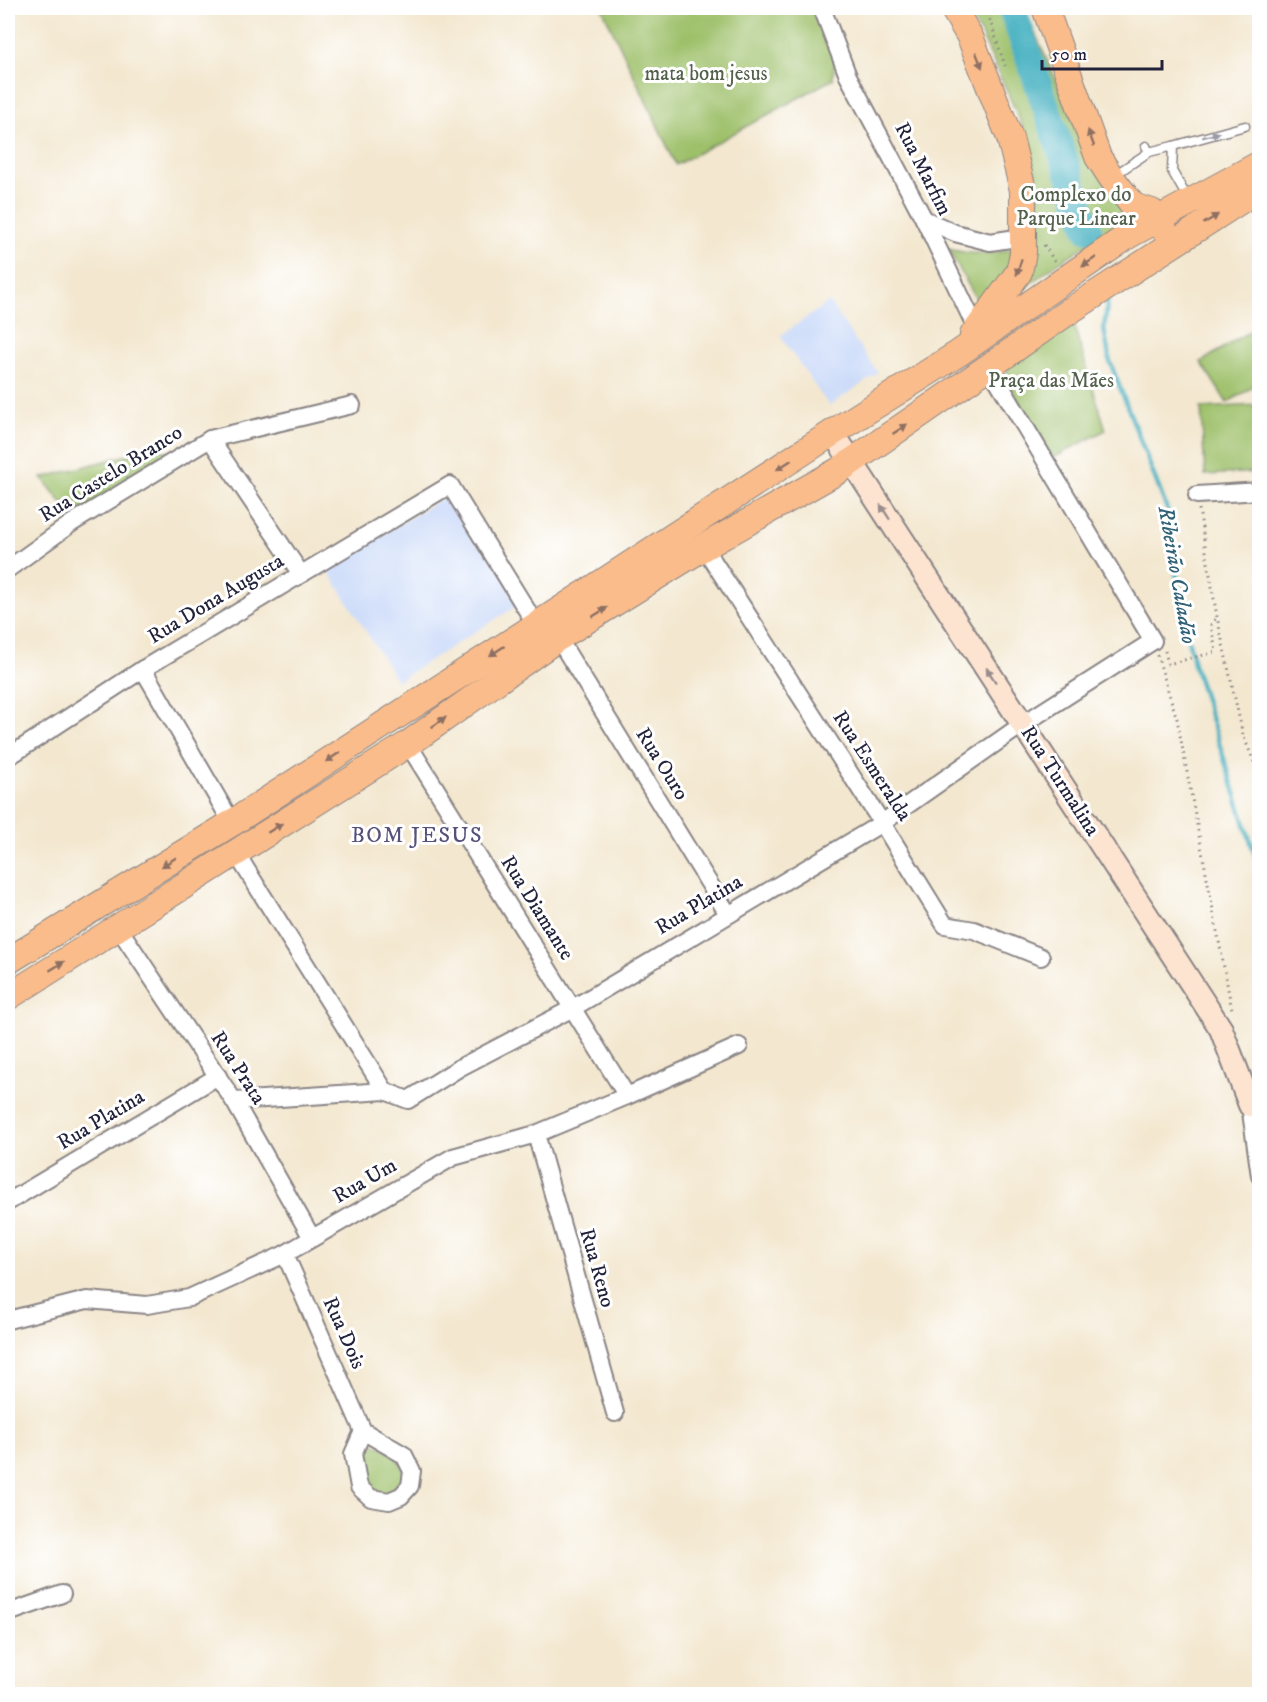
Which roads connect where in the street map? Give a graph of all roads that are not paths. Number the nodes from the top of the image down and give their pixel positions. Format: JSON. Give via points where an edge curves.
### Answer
{"nodes":[{"id":1,"x":822,"y":8,"type":"edge"},
{"id":2,"x":953,"y":8,"type":"edge"},
{"id":3,"x":1045,"y":8,"type":"edge"},
{"id":4,"x":1245,"y":126,"type":"dead end"},
{"id":5,"x":1173,"y":146,"type":"junction"},
{"id":6,"x":1260,"y":164,"type":"edge"},
{"id":7,"x":1111,"y":177,"type":"junction"},
{"id":8,"x":1260,"y":188,"type":"edge"},
{"id":9,"x":1189,"y":202,"type":"junction"},
{"id":10,"x":1155,"y":215,"type":"junction"},
{"id":11,"x":924,"y":219,"type":"junction"},
{"id":12,"x":1023,"y":237,"type":"junction"},
{"id":13,"x":1162,"y":250,"type":"junction"},
{"id":14,"x":988,"y":327,"type":"junction"},
{"id":15,"x":990,"y":368,"type":"junction"},
{"id":16,"x":352,"y":405,"type":"dead end"},
{"id":17,"x":833,"y":433,"type":"junction"},
{"id":18,"x":210,"y":439,"type":"junction"},
{"id":19,"x":852,"y":461,"type":"junction"},
{"id":20,"x":1260,"y":491,"type":"edge"},
{"id":21,"x":1197,"y":495,"type":"road end"},
{"id":22,"x":704,"y":547,"type":"junction"},
{"id":23,"x":8,"y":569,"type":"edge"},
{"id":24,"x":301,"y":574,"type":"junction"},
{"id":25,"x":536,"y":625,"type":"junction"},
{"id":26,"x":558,"y":638,"type":"junction"},
{"id":27,"x":143,"y":669,"type":"junction"},
{"id":28,"x":1023,"y":724,"type":"junction"},
{"id":29,"x":408,"y":744,"type":"junction"},
{"id":30,"x":8,"y":756,"type":"edge"},
{"id":31,"x":882,"y":822,"type":"junction"},
{"id":32,"x":232,"y":823,"type":"junction"},
{"id":33,"x":236,"y":853,"type":"junction"},
{"id":34,"x":728,"y":914,"type":"junction"},
{"id":35,"x":118,"y":927,"type":"junction"},
{"id":36,"x":1041,"y":957,"type":"dead end"},
{"id":37,"x":8,"y":961,"type":"edge"},
{"id":38,"x":8,"y":997,"type":"edge"},
{"id":39,"x":573,"y":1008,"type":"junction"},
{"id":40,"x":738,"y":1046,"type":"dead end"},
{"id":41,"x":218,"y":1076,"type":"junction"},
{"id":42,"x":385,"y":1091,"type":"junction"},
{"id":43,"x":627,"y":1096,"type":"junction"},
{"id":44,"x":234,"y":1101,"type":"junction"},
{"id":45,"x":1254,"y":1105,"type":"edge"},
{"id":46,"x":536,"y":1134,"type":"junction"},
{"id":47,"x":1260,"y":1176,"type":"edge"},
{"id":48,"x":8,"y":1202,"type":"edge"},
{"id":49,"x":312,"y":1238,"type":"junction"},
{"id":50,"x":285,"y":1254,"type":"junction"},
{"id":51,"x":8,"y":1320,"type":"edge"},
{"id":52,"x":615,"y":1413,"type":"dead end"},
{"id":53,"x":363,"y":1431,"type":"dead end"},
{"id":54,"x":62,"y":1594,"type":"dead end"},
{"id":55,"x":8,"y":1613,"type":"edge"}],
"edges":[{"from":1,"to":11,"type":"street","name":"Rua Marfim","via":[[848,76]]},
{"from":2,"to":12,"type":"main road","one_way":true,"via":[[970,37],[1010,138],[1023,190]]},
{"from":7,"to":3,"type":"main road","one_way":true,"via":[[1098,157]]},
{"from":5,"to":4,"type":"lane","one_way":true},
{"from":5,"to":7,"type":"lane","via":[[1148,149]]},
{"from":5,"to":9,"type":"lane","via":[[1172,171]]},
{"from":6,"to":9,"type":"main road"},
{"from":7,"to":10,"type":"main road","via":[[1133,206]]},
{"from":13,"to":8,"type":"main road","one_way":true},
{"from":9,"to":10,"type":"main road"},
{"from":10,"to":13,"type":"main road","via":[[1163,226]]},
{"from":10,"to":14,"type":"main road","one_way":true},
{"from":11,"to":12,"type":"street","via":[[955,234],[990,242]]},
{"from":11,"to":14,"type":"street","name":"Rua Marfim"},
{"from":12,"to":14,"type":"main road","one_way":true,"via":[[1019,272]]},
{"from":13,"to":15,"type":"main road"},
{"from":14,"to":17,"type":"main road","via":[[959,353]]},
{"from":19,"to":15,"type":"main road","one_way":true},
{"from":15,"to":28,"type":"street","name":"Rua Platina","via":[[1153,641]]},
{"from":16,"to":18,"type":"street","name":"Rua Castelo Branco"},
{"from":17,"to":19,"type":"main road","name":"Rua Turmalina"},
{"from":17,"to":25,"type":"main road","one_way":true},
{"from":18,"to":23,"type":"street","name":"Rua Castelo Branco","via":[[72,523]]},
{"from":18,"to":24,"type":"street","name":"Rua Castelo Branco"},
{"from":19,"to":22,"type":"main road"},
{"from":28,"to":19,"type":"main road","name":"Rua Turmalina","one_way":true},
{"from":20,"to":21,"type":"street"},
{"from":26,"to":22,"type":"main road","one_way":true},
{"from":22,"to":31,"type":"street","name":"Rua Esmeralda"},
{"from":24,"to":25,"type":"street","name":"Rua Dona Augusta","via":[[450,484]]},
{"from":24,"to":27,"type":"street","name":"Rua Dona Augusta"},
{"from":25,"to":32,"type":"main road","one_way":true},
{"from":29,"to":26,"type":"main road","one_way":true},
{"from":26,"to":34,"type":"street","name":"Rua Ouro"},
{"from":27,"to":30,"type":"street","name":"Rua Dona Augusta"},
{"from":27,"to":32,"type":"street"},
{"from":28,"to":31,"type":"street","name":"Rua Platina"},
{"from":28,"to":45,"type":"main road","name":"Rua Turmalina","via":[[1221,1029]]},
{"from":33,"to":29,"type":"main road","one_way":true},
{"from":29,"to":39,"type":"street","name":"Rua Diamante"},
{"from":31,"to":34,"type":"street","name":"Rua Platina"},
{"from":31,"to":36,"type":"street","name":"Rua Esmeralda","via":[[945,925],[974,930]]},
{"from":32,"to":37,"type":"main road","one_way":true},
{"from":33,"to":35,"type":"main road"},
{"from":33,"to":42,"type":"street"},
{"from":34,"to":39,"type":"street","name":"Rua Platina"},
{"from":38,"to":35,"type":"main road","one_way":true},
{"from":35,"to":41,"type":"street","name":"Rua Prata"},
{"from":39,"to":42,"type":"street","name":"Rua Platina","via":[[459,1068],[408,1100]]},
{"from":39,"to":43,"type":"street","name":"Rua Diamante"},
{"from":40,"to":43,"type":"street","name":"Rua Um"},
{"from":41,"to":44,"type":"street","name":"Rua Prata"},
{"from":41,"to":48,"type":"street","name":"Rua Platina"},
{"from":42,"to":44,"type":"street","name":"Rua Platina"},
{"from":43,"to":46,"type":"street","name":"Rua Um"},
{"from":44,"to":49,"type":"street","name":"Rua Prata"},
{"from":45,"to":47,"type":"street"},
{"from":46,"to":49,"type":"street","name":"Rua Um","via":[[453,1157]]},
{"from":46,"to":52,"type":"street","name":"Rua Reno"},
{"from":49,"to":50,"type":"street","name":"Rua Um"},
{"from":50,"to":51,"type":"street","name":"Rua Um","via":[[189,1298],[147,1305],[87,1300]]},
{"from":50,"to":53,"type":"street","name":"Rua Dois"},
{"from":54,"to":55,"type":"street"}]}
